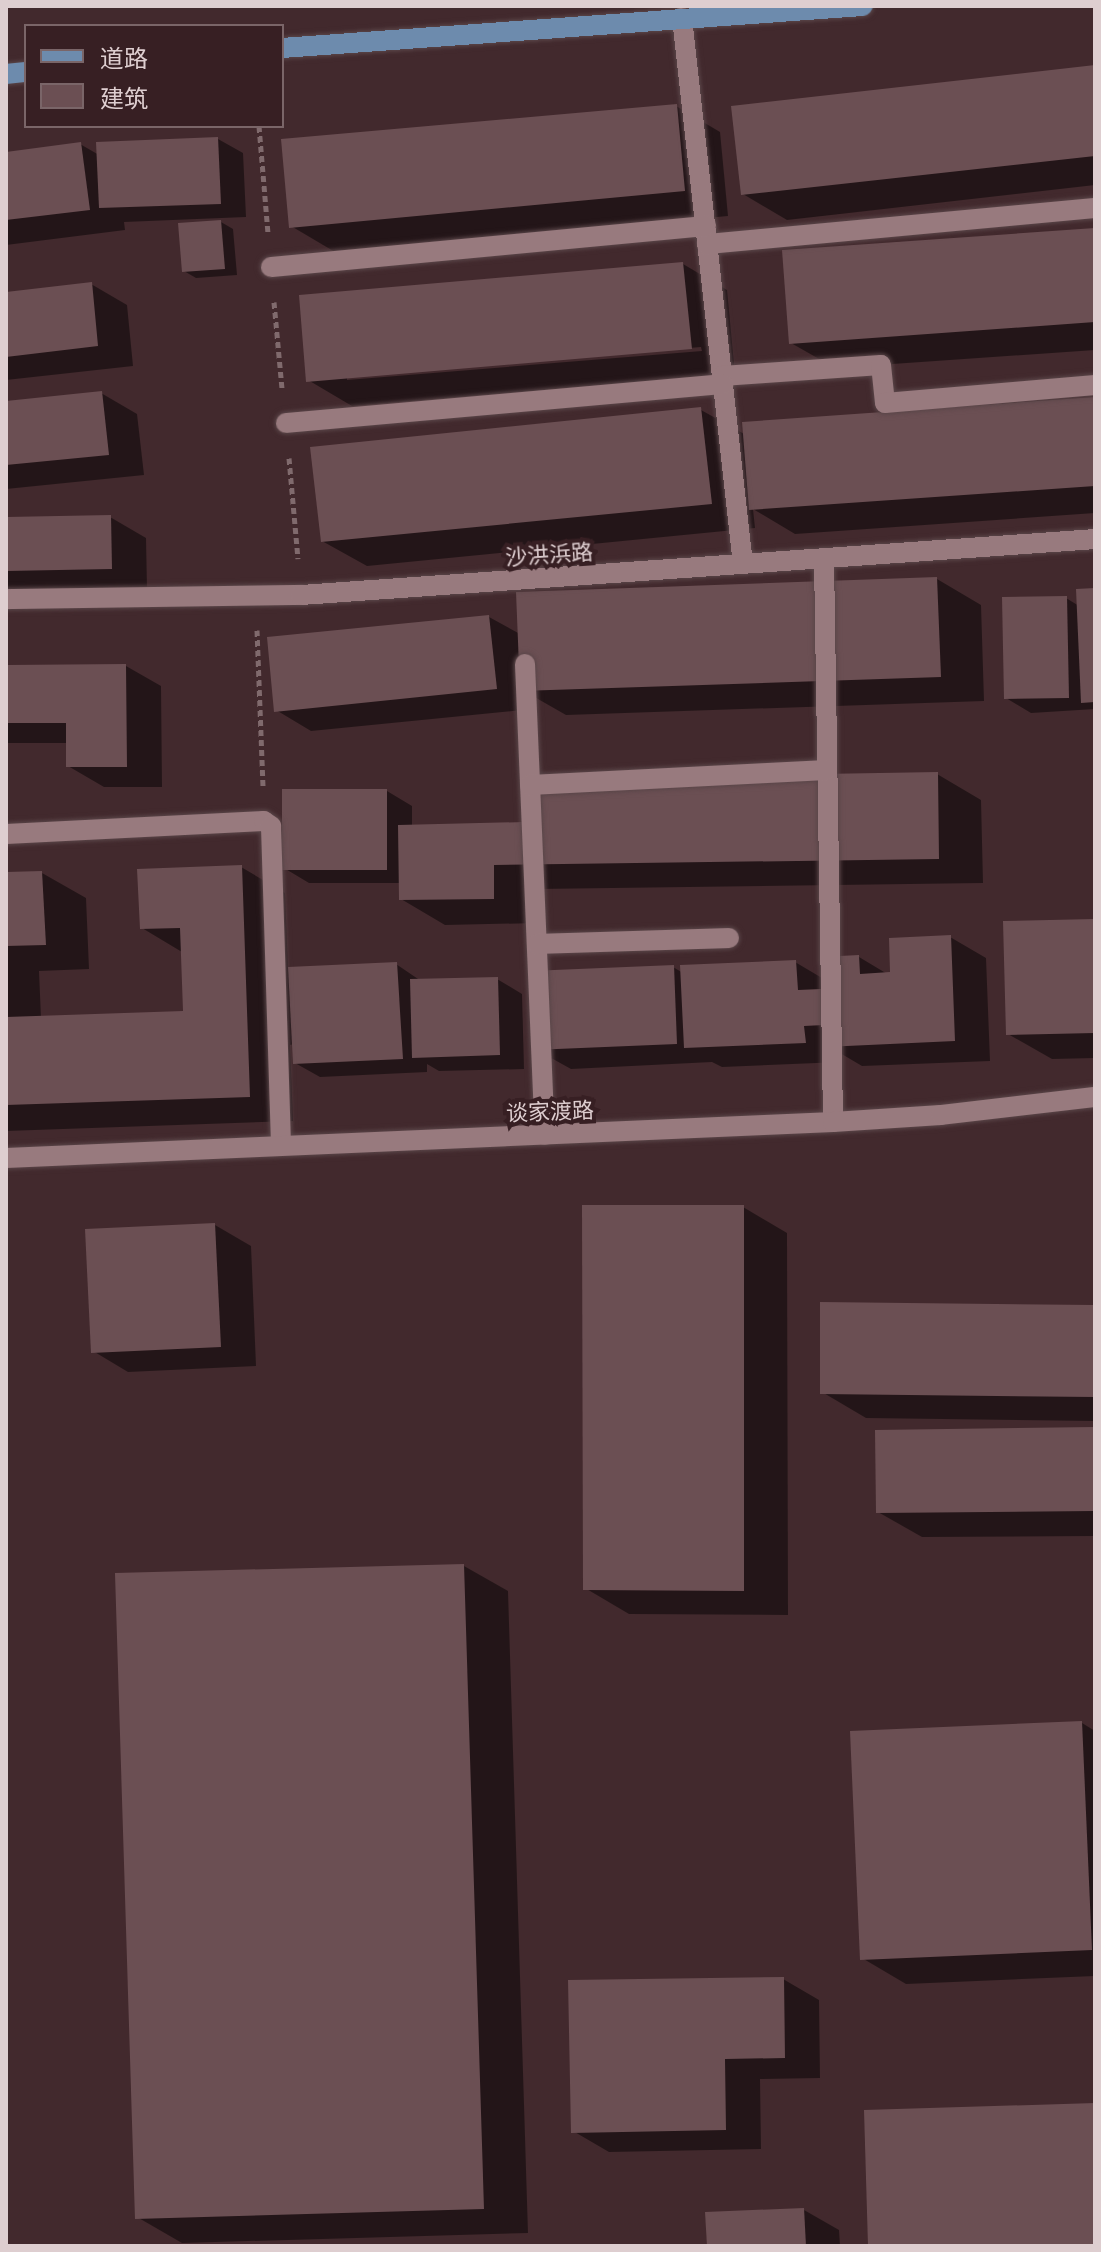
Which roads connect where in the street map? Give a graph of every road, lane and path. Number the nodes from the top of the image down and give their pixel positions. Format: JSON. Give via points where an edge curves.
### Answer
{"nodes":[{"id":1,"x":862,"y":6,"type":"edge"},
{"id":2,"x":682,"y":18,"type":"junction"},
{"id":3,"x":284,"y":48,"type":"edge"},
{"id":4,"x":259,"y":128,"type":"edge"},
{"id":5,"x":1095,"y":208,"type":"edge"},
{"id":6,"x":706,"y":235,"type":"junction"},
{"id":7,"x":271,"y":267,"type":"junction"},
{"id":8,"x":723,"y":380,"type":"junction"},
{"id":9,"x":1095,"y":385,"type":"edge"},
{"id":10,"x":286,"y":423,"type":"junction"},
{"id":11,"x":1095,"y":539,"type":"edge"},
{"id":12,"x":824,"y":559,"type":"junction"},
{"id":13,"x":743,"y":564,"type":"junction"},
{"id":14,"x":301,"y":595,"type":"junction"},
{"id":15,"x":256,"y":597,"type":"junction"},
{"id":16,"x":6,"y":599,"type":"edge"},
{"id":17,"x":525,"y":664,"type":"dead end"},
{"id":18,"x":827,"y":770,"type":"junction"},
{"id":19,"x":530,"y":785,"type":"junction"},
{"id":20,"x":264,"y":821,"type":"junction"},
{"id":21,"x":6,"y":834,"type":"edge"},
{"id":22,"x":729,"y":938,"type":"dead end"},
{"id":23,"x":537,"y":944,"type":"junction"},
{"id":24,"x":1095,"y":1097,"type":"edge"},
{"id":25,"x":833,"y":1122,"type":"junction"},
{"id":26,"x":545,"y":1135,"type":"junction"},
{"id":27,"x":281,"y":1146,"type":"junction"},
{"id":28,"x":6,"y":1158,"type":"edge"}],
"edges":[{"from":1,"to":2,"type":"main road"},
{"from":2,"to":3,"type":"main road"},
{"from":2,"to":6,"type":"street"},
{"from":4,"to":7,"type":"path"},
{"from":5,"to":6,"type":"street"},
{"from":6,"to":7,"type":"street"},
{"from":6,"to":8,"type":"street"},
{"from":7,"to":10,"type":"path"},
{"from":8,"to":9,"type":"street","via":[[881,365],[885,403]]},
{"from":8,"to":10,"type":"street"},
{"from":8,"to":13,"type":"street"},
{"from":10,"to":14,"type":"path"},
{"from":11,"to":12,"type":"street","name":"沙洪浜路"},
{"from":12,"to":13,"type":"street","name":"沙洪浜路"},
{"from":12,"to":18,"type":"street"},
{"from":13,"to":14,"type":"street","name":"沙洪浜路"},
{"from":14,"to":15,"type":"street","name":"沙洪浜路"},
{"from":15,"to":16,"type":"street","name":"沙洪浜路"},
{"from":15,"to":20,"type":"path"},
{"from":17,"to":19,"type":"street"},
{"from":18,"to":19,"type":"street"},
{"from":18,"to":25,"type":"street"},
{"from":19,"to":23,"type":"street"},
{"from":20,"to":21,"type":"street"},
{"from":20,"to":27,"type":"street","via":[[271,826]]},
{"from":22,"to":23,"type":"street"},
{"from":23,"to":26,"type":"street"},
{"from":24,"to":25,"type":"street","name":"谈家渡路"},
{"from":25,"to":26,"type":"street","name":"谈家渡路"},
{"from":26,"to":27,"type":"street","name":"谈家渡路"},
{"from":27,"to":28,"type":"street","name":"谈家渡路"}]}
